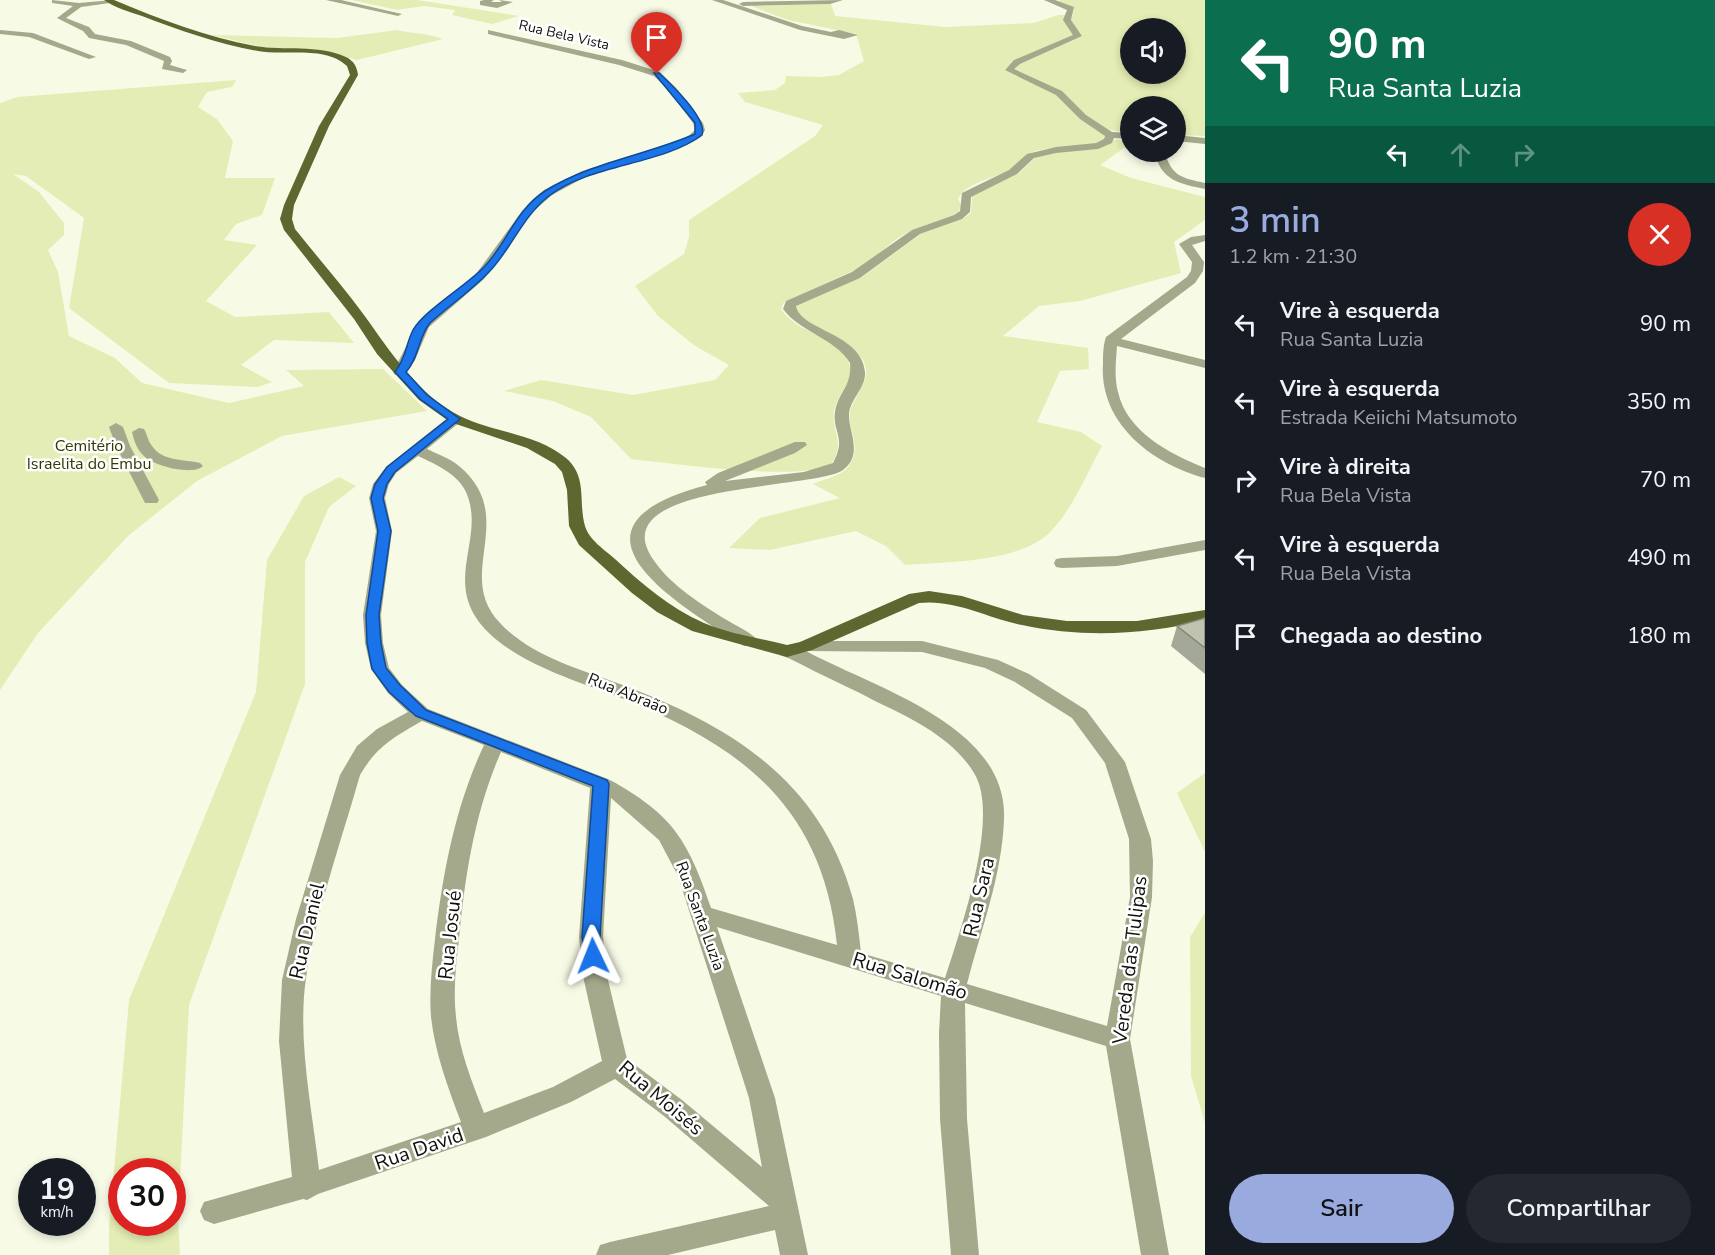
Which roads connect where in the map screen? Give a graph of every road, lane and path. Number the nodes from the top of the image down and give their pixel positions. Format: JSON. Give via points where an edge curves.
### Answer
{"nodes":[{"id":1,"x":109,"y":0,"type":"edge"},
{"id":2,"x":330,"y":0,"type":"edge"},
{"id":3,"x":490,"y":0,"type":"edge"},
{"id":4,"x":503,"y":0,"type":"edge"},
{"id":5,"x":716,"y":0,"type":"edge"},
{"id":6,"x":839,"y":0,"type":"edge"},
{"id":7,"x":1048,"y":0,"type":"edge"},
{"id":8,"x":55,"y":1,"type":"edge"},
{"id":9,"x":729,"y":4,"type":"junction"},
{"id":10,"x":79,"y":5,"type":"junction"},
{"id":11,"x":398,"y":14,"type":"dead end"},
{"id":12,"x":82,"y":27,"type":"junction"},
{"id":13,"x":65,"y":30,"type":"dead end"},
{"id":14,"x":0,"y":32,"type":"edge"},
{"id":15,"x":491,"y":32,"type":"dead end"},
{"id":16,"x":47,"y":33,"type":"dead end"},
{"id":17,"x":832,"y":34,"type":"dead end"},
{"id":18,"x":30,"y":35,"type":"junction"},
{"id":19,"x":92,"y":57,"type":"dead end"},
{"id":20,"x":183,"y":70,"type":"dead end"},
{"id":21,"x":1110,"y":135,"type":"junction"},
{"id":22,"x":1120,"y":135,"type":"edge"},
{"id":23,"x":1186,"y":139,"type":"edge"},
{"id":24,"x":1205,"y":141,"type":"edge"},
{"id":25,"x":1161,"y":162,"type":"edge"},
{"id":26,"x":1205,"y":186,"type":"edge"},
{"id":27,"x":1205,"y":238,"type":"edge"},
{"id":28,"x":1111,"y":340,"type":"junction"},
{"id":29,"x":1205,"y":364,"type":"edge"},
{"id":30,"x":400,"y":372,"type":"junction"},
{"id":31,"x":455,"y":419,"type":"junction"},
{"id":32,"x":116,"y":427,"type":"dead end"},
{"id":33,"x":139,"y":432,"type":"dead end"},
{"id":34,"x":800,"y":445,"type":"dead end"},
{"id":35,"x":416,"y":449,"type":"junction"},
{"id":36,"x":195,"y":466,"type":"dead end"},
{"id":37,"x":1205,"y":473,"type":"edge"},
{"id":38,"x":703,"y":492,"type":"junction"},
{"id":39,"x":151,"y":500,"type":"dead end"},
{"id":40,"x":1205,"y":545,"type":"edge"},
{"id":41,"x":1062,"y":563,"type":"dead end"},
{"id":42,"x":1205,"y":615,"type":"edge"},
{"id":43,"x":750,"y":642,"type":"junction"},
{"id":44,"x":796,"y":649,"type":"junction"},
{"id":45,"x":421,"y":713,"type":"junction"},
{"id":46,"x":495,"y":742,"type":"junction"},
{"id":47,"x":601,"y":784,"type":"junction"},
{"id":48,"x":703,"y":914,"type":"junction"},
{"id":49,"x":850,"y":958,"type":"junction"},
{"id":50,"x":954,"y":990,"type":"junction"},
{"id":51,"x":1117,"y":1039,"type":"junction"},
{"id":52,"x":616,"y":1065,"type":"junction"},
{"id":53,"x":477,"y":1128,"type":"junction"},
{"id":54,"x":306,"y":1188,"type":"junction"},
{"id":55,"x":784,"y":1207,"type":"junction"},
{"id":56,"x":214,"y":1212,"type":"dead end"},
{"id":57,"x":610,"y":1255,"type":"edge"},
{"id":58,"x":794,"y":1255,"type":"edge"},
{"id":59,"x":965,"y":1255,"type":"edge"},
{"id":60,"x":1155,"y":1255,"type":"edge"}],
"edges":[{"from":1,"to":10,"type":"street"},
{"from":1,"to":30,"type":"main road","via":[[237,44],[336,56],[354,68],[354,75],[305,166],[286,219],[304,250]]},
{"from":2,"to":11,"type":"street"},
{"from":3,"to":4,"type":"street","via":[[483,3],[497,6],[509,2]]},
{"from":5,"to":9,"type":"street"},
{"from":6,"to":9,"type":"street"},
{"from":7,"to":21,"type":"street","via":[[1071,9],[1067,20],[1078,36],[1017,62],[1009,70],[1059,93],[1083,117]]},
{"from":8,"to":10,"type":"street"},
{"from":9,"to":17,"type":"street","via":[[800,28]]},
{"from":10,"to":12,"type":"street","via":[[61,18]]},
{"from":12,"to":13,"type":"street"},
{"from":12,"to":20,"type":"street","via":[[92,36],[128,43],[166,59],[165,67]]},
{"from":14,"to":18,"type":"street"},
{"from":15,"to":30,"type":"street","name":"Rua Bela Vista","via":[[657,74],[674,91],[700,130],[688,141],[596,170],[546,194],[522,217],[487,269],[418,331],[408,363]]},
{"from":16,"to":18,"type":"street"},
{"from":18,"to":19,"type":"street"},
{"from":21,"to":22,"type":"street"},
{"from":21,"to":38,"type":"street","via":[[1109,141],[1098,146],[1031,156],[1013,172],[966,195],[965,212],[958,217],[916,232],[856,275],[790,304],[789,309],[801,324],[846,348],[859,369],[842,413],[847,447],[843,459],[830,472]]},
{"from":23,"to":24,"type":"street"},
{"from":25,"to":26,"type":"street","via":[[1166,173]]},
{"from":27,"to":28,"type":"street","via":[[1185,244],[1198,262],[1191,280]]},
{"from":28,"to":29,"type":"street"},
{"from":28,"to":37,"type":"street","via":[[1110,385],[1114,401],[1128,424],[1151,446]]},
{"from":30,"to":31,"type":"main road","via":[[424,397]]},
{"from":31,"to":35,"type":"street","name":"Rua Santa Luzia"},
{"from":31,"to":43,"type":"main road","via":[[532,445],[560,461],[569,471],[575,490],[577,526],[585,541],[610,566],[663,608],[698,627]]},
{"from":32,"to":39,"type":"street","via":[[124,451],[140,473]]},
{"from":33,"to":36,"type":"street","via":[[148,454],[171,463]]},
{"from":34,"to":38,"type":"street","via":[[726,475]]},
{"from":35,"to":45,"type":"street","name":"Rua Santa Luzia","via":[[391,470],[377,498],[384,531],[372,615],[380,669],[394,689]]},
{"from":35,"to":49,"type":"street","name":"Rua Abraão","via":[[455,468],[477,496],[481,514],[474,597],[478,610],[492,626],[528,652],[703,728],[755,763],[798,806],[839,892]]},
{"from":38,"to":43,"type":"street","via":[[680,498],[651,513],[639,523],[634,534],[636,546],[653,572],[670,588]]},
{"from":40,"to":41,"type":"street","via":[[1117,561]]},
{"from":42,"to":44,"type":"main road","via":[[1152,626],[1060,627],[948,598],[926,596]]},
{"from":43,"to":44,"type":"main road"},
{"from":44,"to":50,"type":"street","name":"Rua Sara","via":[[797,654],[920,717],[967,751],[983,771],[991,790],[994,817],[980,903]]},
{"from":44,"to":51,"type":"street","name":"Vereda das Tulipas","via":[[922,647],[957,654],[1022,678],[1078,714],[1115,762],[1140,839],[1141,897]]},
{"from":45,"to":46,"type":"street","name":"Rua Santa Luzia"},
{"from":45,"to":54,"type":"street","name":"Rua Daniel","via":[[364,751],[350,775],[307,919],[294,980],[292,1041]]},
{"from":46,"to":47,"type":"street","name":"Rua Santa Luzia"},
{"from":46,"to":53,"type":"street","name":"Rua Josué","via":[[470,806],[450,910],[443,980],[444,1026],[455,1073]]},
{"from":47,"to":48,"type":"street","name":"Rua Santa Luzia","via":[[626,798],[667,835],[689,876]]},
{"from":47,"to":52,"type":"street","name":"Rua Moisés","via":[[591,937],[595,976]]},
{"from":48,"to":49,"type":"street","name":"Rua Salomão"},
{"from":48,"to":55,"type":"street","name":"Rua Santa Luzia","via":[[762,1098]]},
{"from":49,"to":50,"type":"street","name":"Rua Salomão"},
{"from":50,"to":51,"type":"street","name":"Rua Salomão"},
{"from":50,"to":59,"type":"street","name":"Rua Sara","via":[[954,1156]]},
{"from":51,"to":60,"type":"street","name":"Vereda das Tulipas"},
{"from":52,"to":53,"type":"street","name":"Rua David","via":[[594,1080]]},
{"from":52,"to":55,"type":"street","name":"Rua Moisés","via":[[673,1108]]},
{"from":53,"to":54,"type":"street","name":"Rua David"},
{"from":54,"to":56,"type":"street","name":"Rua David"},
{"from":55,"to":57,"type":"street"},
{"from":55,"to":58,"type":"street","name":"Rua Santa Luzia"}]}
